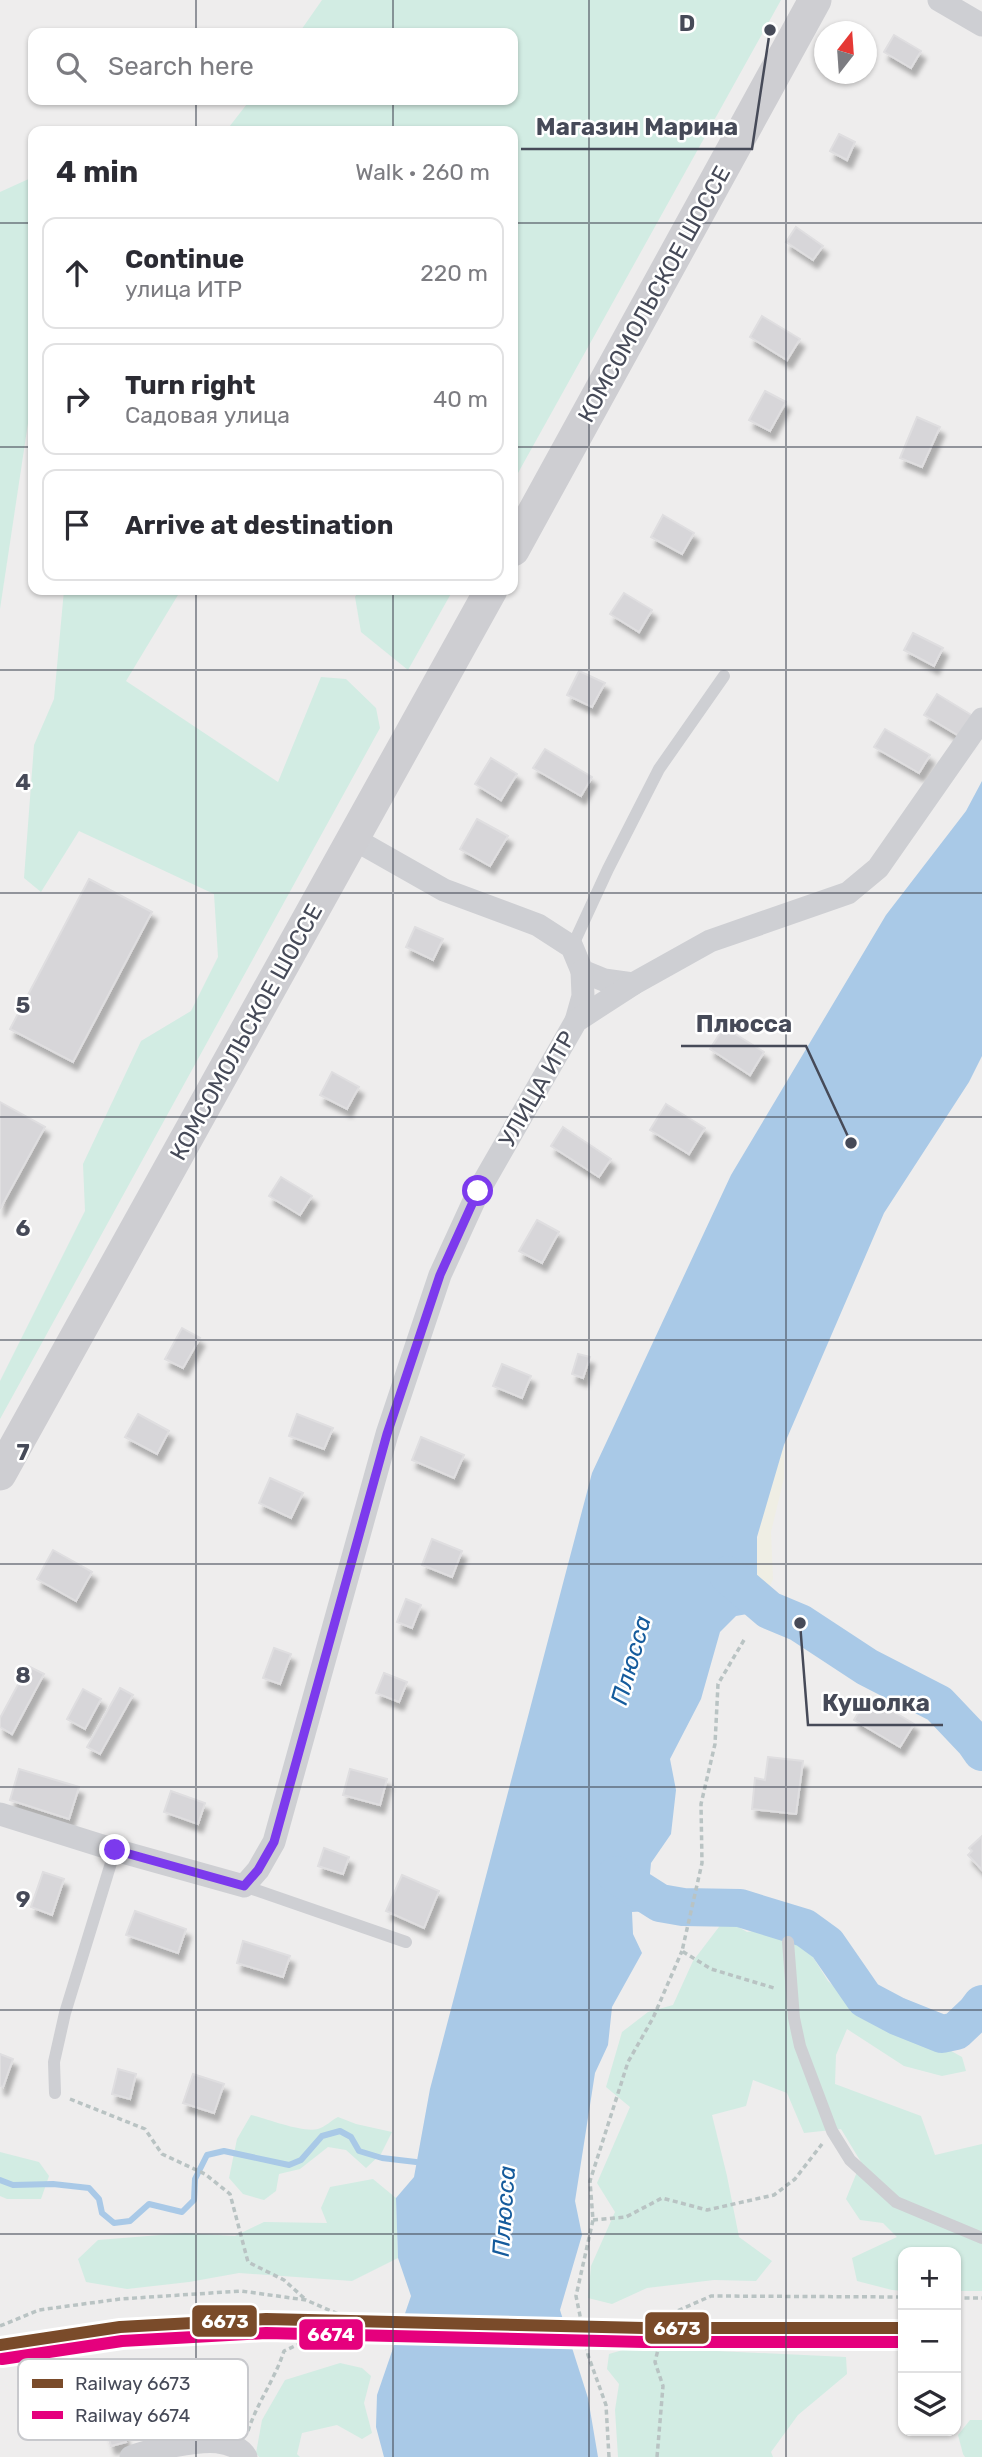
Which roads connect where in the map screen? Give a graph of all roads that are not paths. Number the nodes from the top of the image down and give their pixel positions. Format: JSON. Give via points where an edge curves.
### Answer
{"nodes":[{"id":1,"x":815,"y":0,"type":"edge"},
{"id":2,"x":939,"y":0,"type":"edge"},
{"id":3,"x":982,"y":25,"type":"edge"},
{"id":4,"x":518,"y":541,"type":"edge"},
{"id":5,"x":488,"y":595,"type":"edge"},
{"id":6,"x":724,"y":676,"type":"dead end"},
{"id":7,"x":982,"y":719,"type":"edge"},
{"id":8,"x":354,"y":839,"type":"junction"},
{"id":9,"x":572,"y":947,"type":"junction"},
{"id":10,"x":582,"y":971,"type":"junction"},
{"id":11,"x":633,"y":984,"type":"junction"},
{"id":12,"x":576,"y":1021,"type":"junction"},
{"id":13,"x":0,"y":1474,"type":"edge"},
{"id":14,"x":0,"y":1814,"type":"edge"},
{"id":15,"x":115,"y":1850,"type":"junction"},
{"id":16,"x":244,"y":1886,"type":"junction"},
{"id":17,"x":406,"y":1942,"type":"dead end"},
{"id":18,"x":788,"y":1942,"type":"dead end"},
{"id":19,"x":55,"y":2093,"type":"road end"},
{"id":20,"x":982,"y":2238,"type":"edge"},
{"id":21,"x":244,"y":2453,"type":"edge"},
{"id":22,"x":131,"y":2457,"type":"edge"}],
"edges":[{"from":1,"to":4,"type":"main road","name":"КОМСОМОЛЬСКОЕ ШОССЕ"},
{"from":2,"to":3,"type":"street"},
{"from":5,"to":8,"type":"main road","name":"КОМСОМОЛЬСКОЕ ШОССЕ"},
{"from":6,"to":9,"type":"lane","via":[[659,769]]},
{"from":7,"to":11,"type":"street","name":"УЛИЦА ИТР","via":[[878,868],[848,893],[710,941]]},
{"from":8,"to":9,"type":"street","via":[[444,890],[538,925]]},
{"from":8,"to":13,"type":"main road","name":"КОМСОМОЛЬСКОЕ ШОССЕ"},
{"from":9,"to":10,"type":"street"},
{"from":10,"to":11,"type":"street"},
{"from":10,"to":12,"type":"street","via":[[583,996]]},
{"from":11,"to":12,"type":"street","name":"УЛИЦА ИТР"},
{"from":12,"to":16,"type":"street","name":"УЛИЦА ИТР","via":[[478,1191],[440,1275],[387,1434],[274,1842]]},
{"from":14,"to":15,"type":"street"},
{"from":15,"to":16,"type":"street"},
{"from":15,"to":19,"type":"lane","via":[[65,2013],[54,2062]]},
{"from":16,"to":17,"type":"lane"},
{"from":18,"to":20,"type":"lane","via":[[800,2046],[832,2131],[850,2160],[896,2202]]},
{"from":21,"to":22,"type":"street","via":[[218,2442]]}]}
